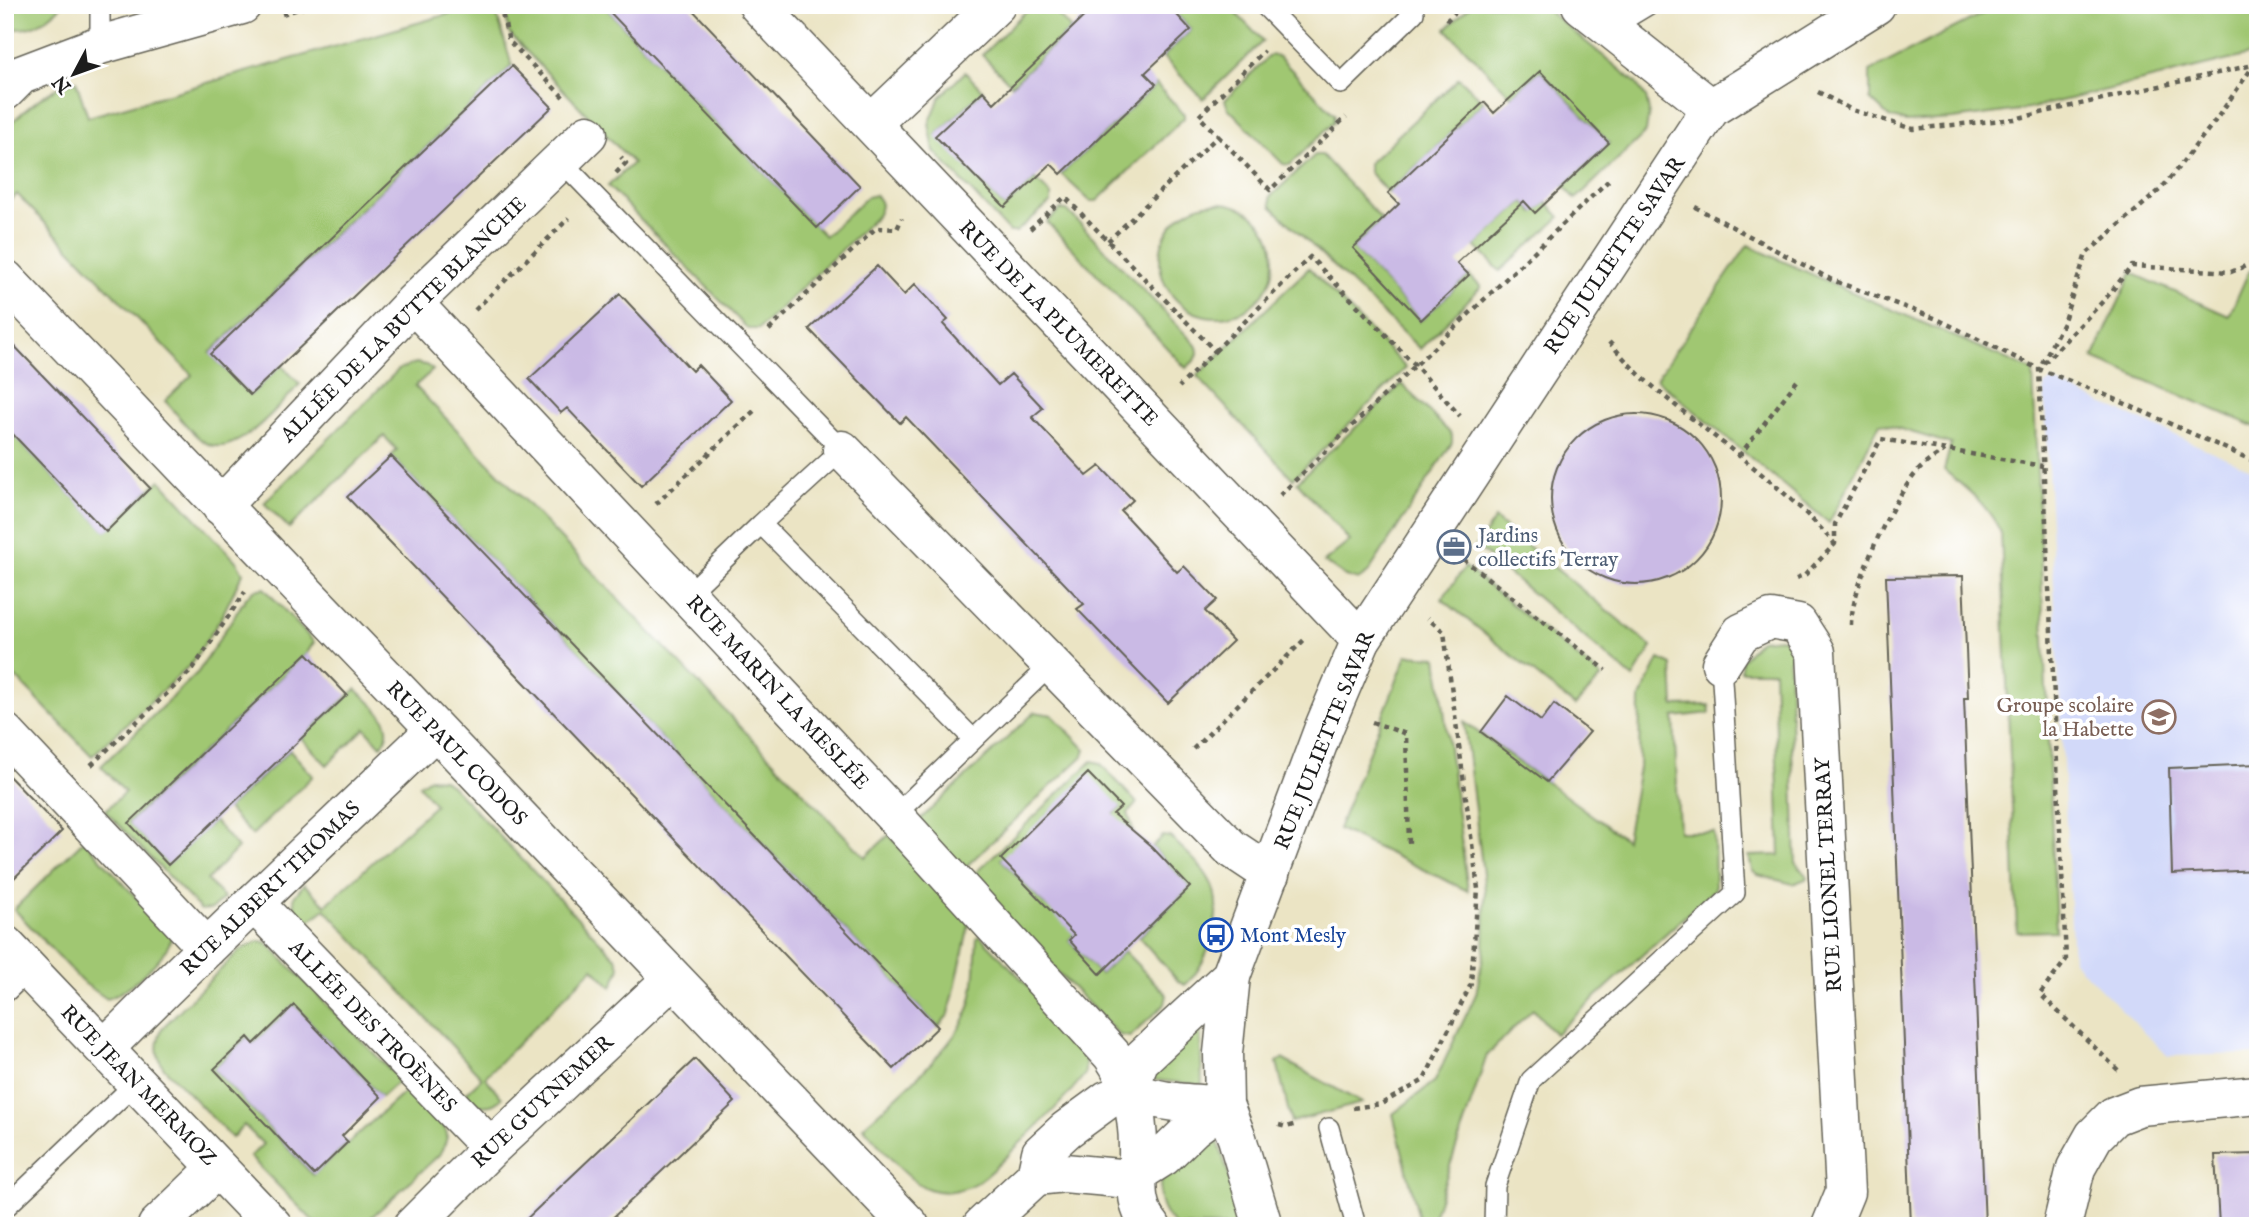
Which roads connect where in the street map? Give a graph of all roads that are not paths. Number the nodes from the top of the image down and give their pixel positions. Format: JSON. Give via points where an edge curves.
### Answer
{"nodes":[{"id":1,"x":100,"y":5,"type":"edge"},
{"id":2,"x":242,"y":5,"type":"edge"},
{"id":3,"x":758,"y":5,"type":"edge"},
{"id":4,"x":996,"y":5,"type":"edge"},
{"id":5,"x":1264,"y":5,"type":"edge"},
{"id":6,"x":1406,"y":5,"type":"edge"},
{"id":7,"x":1648,"y":5,"type":"edge"},
{"id":8,"x":1876,"y":5,"type":"edge"},
{"id":9,"x":1595,"y":17,"type":"edge"},
{"id":10,"x":100,"y":45,"type":"junction"},
{"id":11,"x":10,"y":78,"type":"edge"},
{"id":12,"x":1711,"y":108,"type":"junction"},
{"id":13,"x":871,"y":124,"type":"junction"},
{"id":14,"x":593,"y":132,"type":"road end"},
{"id":15,"x":561,"y":161,"type":"junction"},
{"id":16,"x":5,"y":279,"type":"edge"},
{"id":17,"x":413,"y":303,"type":"junction"},
{"id":18,"x":842,"y":450,"type":"junction"},
{"id":19,"x":221,"y":506,"type":"junction"},
{"id":20,"x":761,"y":524,"type":"junction"},
{"id":21,"x":687,"y":595,"type":"junction"},
{"id":22,"x":1361,"y":640,"type":"junction"},
{"id":23,"x":1721,"y":664,"type":"joint"},
{"id":24,"x":1051,"y":665,"type":"junction"},
{"id":25,"x":435,"y":730,"type":"junction"},
{"id":26,"x":5,"y":733,"type":"edge"},
{"id":27,"x":973,"y":739,"type":"junction"},
{"id":28,"x":894,"y":816,"type":"junction"},
{"id":29,"x":1270,"y":874,"type":"junction"},
{"id":30,"x":255,"y":904,"type":"junction"},
{"id":31,"x":206,"y":947,"type":"junction"},
{"id":32,"x":13,"y":969,"type":"edge"},
{"id":33,"x":1231,"y":976,"type":"junction"},
{"id":34,"x":672,"y":979,"type":"junction"},
{"id":35,"x":105,"y":1048,"type":"junction"},
{"id":36,"x":137,"y":1082,"type":"junction"},
{"id":37,"x":1130,"y":1091,"type":"junction"},
{"id":38,"x":2258,"y":1095,"type":"edge"},
{"id":39,"x":1224,"y":1105,"type":"junction"},
{"id":40,"x":1329,"y":1128,"type":"dead end"},
{"id":41,"x":491,"y":1148,"type":"junction"},
{"id":42,"x":217,"y":1168,"type":"junction"},
{"id":43,"x":1136,"y":1174,"type":"junction"},
{"id":44,"x":1036,"y":1176,"type":"junction"},
{"id":45,"x":5,"y":1208,"type":"edge"},
{"id":46,"x":157,"y":1226,"type":"edge"},
{"id":47,"x":273,"y":1226,"type":"edge"},
{"id":48,"x":413,"y":1226,"type":"edge"},
{"id":49,"x":910,"y":1226,"type":"edge"},
{"id":50,"x":982,"y":1226,"type":"edge"},
{"id":51,"x":1151,"y":1226,"type":"edge"},
{"id":52,"x":1263,"y":1226,"type":"edge"},
{"id":53,"x":1356,"y":1226,"type":"edge"},
{"id":54,"x":1494,"y":1226,"type":"edge"},
{"id":55,"x":1831,"y":1226,"type":"edge"},
{"id":56,"x":2062,"y":1226,"type":"edge"}],
"edges":[{"from":1,"to":10,"type":"lane"},
{"from":2,"to":10,"type":"street"},
{"from":3,"to":13,"type":"street","name":"RUE DE LA PLUMERETTE"},
{"from":4,"to":13,"type":"street"},
{"from":5,"to":6,"type":"lane","via":[[1340,85],[1414,13]]},
{"from":7,"to":9,"type":"lane"},
{"from":8,"to":12,"type":"street"},
{"from":9,"to":12,"type":"street"},
{"from":10,"to":11,"type":"street"},
{"from":12,"to":22,"type":"street","name":"RUE JULIETTE SAVAR"},
{"from":13,"to":22,"type":"street","name":"RUE DE LA PLUMERETTE"},
{"from":14,"to":15,"type":"street","name":"ALLÉE DE LA BUTTE BLANCHE"},
{"from":15,"to":17,"type":"street","name":"ALLÉE DE LA BUTTE BLANCHE"},
{"from":15,"to":18,"type":"lane"},
{"from":16,"to":19,"type":"street","name":"RUE PAUL CODOS"},
{"from":17,"to":19,"type":"street","name":"ALLÉE DE LA BUTTE BLANCHE"},
{"from":17,"to":21,"type":"street","name":"RUE MARIN LA MESLÉE"},
{"from":18,"to":20,"type":"lane"},
{"from":18,"to":24,"type":"street"},
{"from":19,"to":25,"type":"street","name":"RUE PAUL CODOS"},
{"from":20,"to":21,"type":"lane"},
{"from":20,"to":27,"type":"lane"},
{"from":21,"to":28,"type":"street","name":"RUE MARIN LA MESLÉE"},
{"from":22,"to":29,"type":"street","name":"RUE JULIETTE SAVAR"},
{"from":23,"to":54,"type":"lane","via":[[1735,893],[1531,1080],[1495,1186]]},
{"from":23,"to":55,"type":"street","name":"RUE LIONEL TERRAY","via":[[1741,633],[1771,620],[1798,624],[1816,652],[1845,1192]]},
{"from":24,"to":27,"type":"lane"},
{"from":24,"to":29,"type":"street","via":[[1231,848]]},
{"from":25,"to":30,"type":"street","name":"RUE ALBERT THOMAS"},
{"from":25,"to":34,"type":"street","name":"RUE PAUL CODOS"},
{"from":26,"to":31,"type":"street"},
{"from":27,"to":28,"type":"lane"},
{"from":28,"to":37,"type":"street","name":"RUE MARIN LA MESLÉE","via":[[1112,1055]]},
{"from":29,"to":33,"type":"street","name":"RUE JULIETTE SAVAR"},
{"from":30,"to":31,"type":"street","name":"RUE ALBERT THOMAS"},
{"from":30,"to":41,"type":"street","name":"ALLÉE DES TROÈNES"},
{"from":31,"to":35,"type":"street","name":"RUE ALBERT THOMAS"},
{"from":32,"to":35,"type":"street","name":"RUE JEAN MERMOZ"},
{"from":33,"to":37,"type":"street","name":"RUE JULIETTE SAVAR","via":[[1139,1061]]},
{"from":33,"to":39,"type":"street","via":[[1223,1053]]},
{"from":34,"to":41,"type":"street","name":"RUE GUYNEMER"},
{"from":34,"to":49,"type":"street","name":"RUE PAUL CODOS"},
{"from":35,"to":36,"type":"street","name":"RUE JEAN MERMOZ"},
{"from":36,"to":42,"type":"street","name":"RUE JEAN MERMOZ"},
{"from":36,"to":45,"type":"lane"},
{"from":37,"to":39,"type":"street","via":[[1150,1099]]},
{"from":37,"to":43,"type":"street","name":"RUE MARIN LA MESLÉE","via":[[1139,1149]]},
{"from":37,"to":44,"type":"street","via":[[1107,1100],[1066,1130],[1041,1153]]},
{"from":38,"to":56,"type":"street","via":[[2140,1107],[2115,1116],[2094,1136],[2076,1168]]},
{"from":39,"to":43,"type":"street"},
{"from":39,"to":52,"type":"street"},
{"from":40,"to":53,"type":"lane"},
{"from":41,"to":48,"type":"street","name":"RUE GUYNEMER"},
{"from":42,"to":46,"type":"street"},
{"from":42,"to":47,"type":"street","name":"RUE JEAN MERMOZ"},
{"from":43,"to":44,"type":"street","via":[[1119,1178],[1064,1172]]},
{"from":43,"to":51,"type":"street","name":"RUE MARIN LA MESLÉE","via":[[1140,1207]]},
{"from":44,"to":50,"type":"street"}]}
